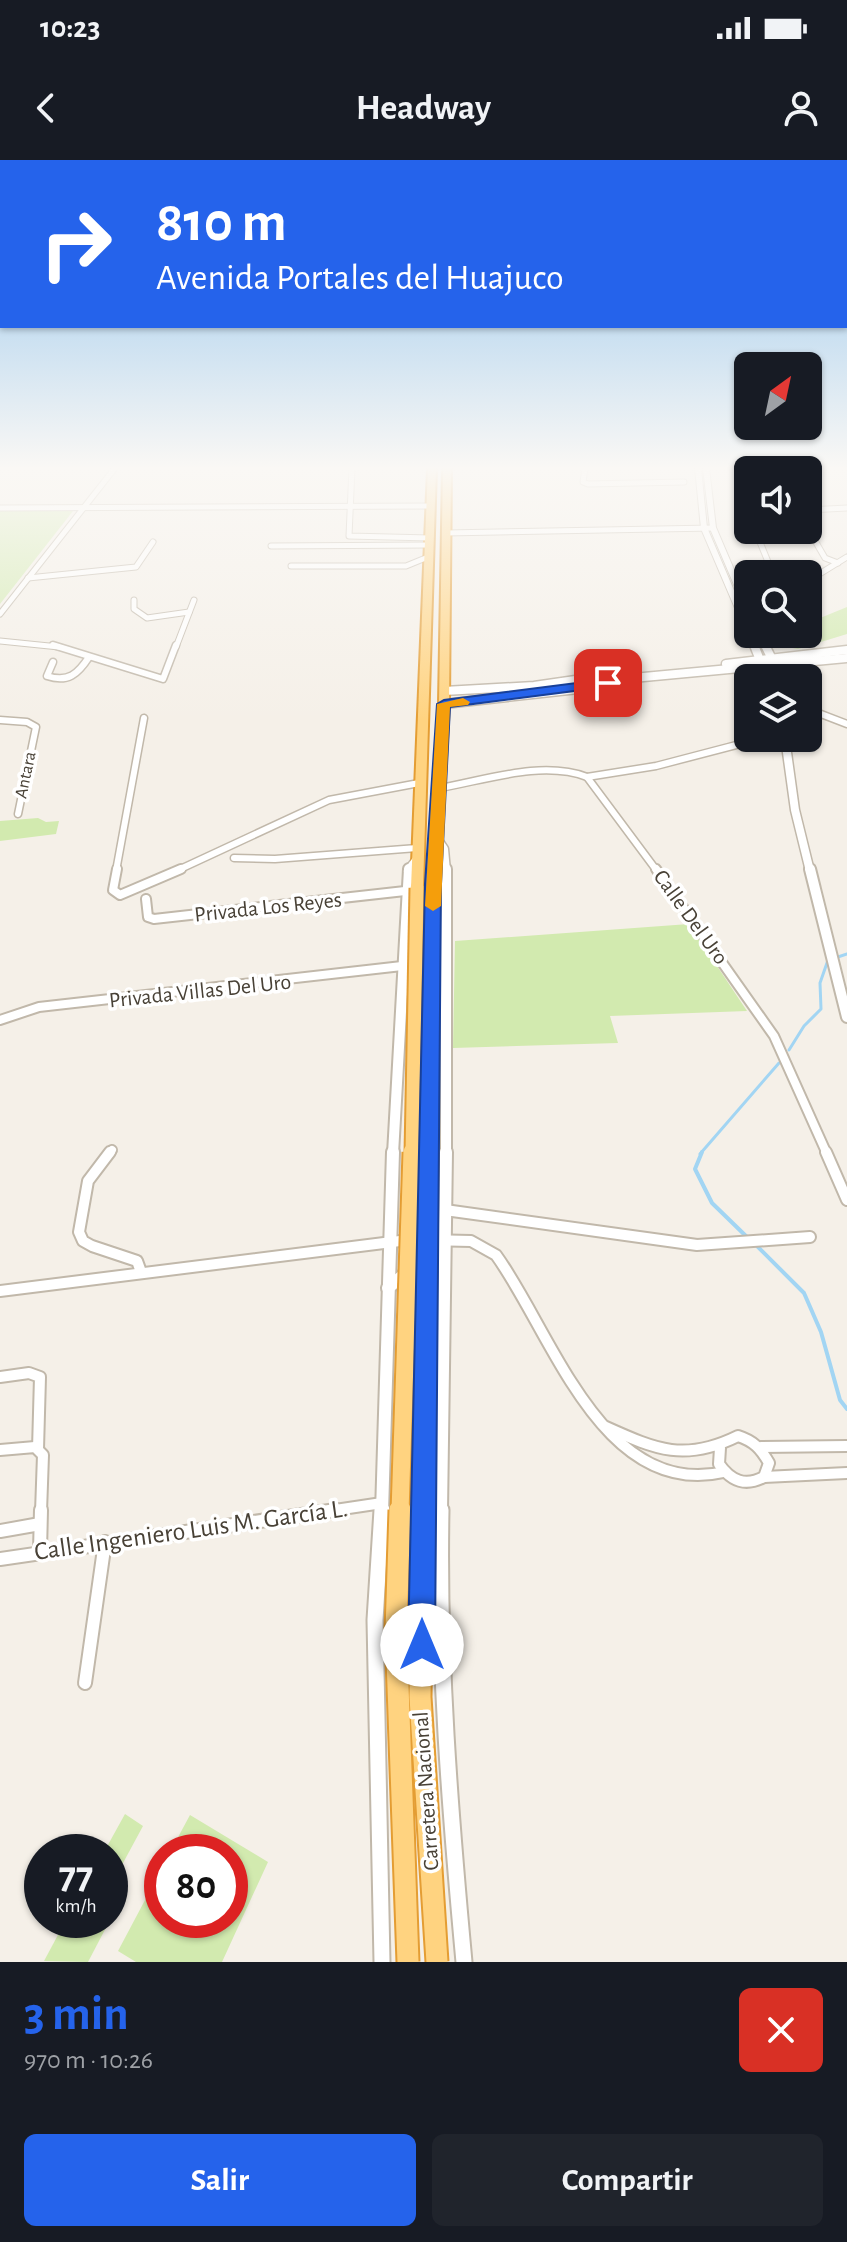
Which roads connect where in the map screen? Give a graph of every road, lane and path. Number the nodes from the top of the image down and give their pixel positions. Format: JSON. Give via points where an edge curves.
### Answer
{"nodes":[{"id":1,"x":47,"y":552,"type":"edge"},
{"id":2,"x":146,"y":552,"type":"edge"},
{"id":3,"x":423,"y":552,"type":"edge"},
{"id":4,"x":429,"y":552,"type":"edge"},
{"id":5,"x":446,"y":552,"type":"edge"},
{"id":6,"x":714,"y":552,"type":"edge"},
{"id":7,"x":723,"y":552,"type":"edge"},
{"id":8,"x":822,"y":552,"type":"edge"},
{"id":9,"x":847,"y":557,"type":"edge"},
{"id":10,"x":838,"y":563,"type":"junction"},
{"id":11,"x":291,"y":566,"type":"dead end"},
{"id":12,"x":822,"y":573,"type":"edge"},
{"id":13,"x":734,"y":577,"type":"edge"},
{"id":14,"x":28,"y":578,"type":"junction"},
{"id":15,"x":734,"y":597,"type":"edge"},
{"id":16,"x":134,"y":600,"type":"dead end"},
{"id":17,"x":194,"y":600,"type":"dead end"},
{"id":18,"x":189,"y":612,"type":"junction"},
{"id":19,"x":0,"y":614,"type":"edge"},
{"id":20,"x":0,"y":641,"type":"edge"},
{"id":21,"x":759,"y":648,"type":"edge"},
{"id":22,"x":764,"y":648,"type":"edge"},
{"id":23,"x":847,"y":650,"type":"edge"},
{"id":24,"x":814,"y":655,"type":"junction"},
{"id":25,"x":89,"y":657,"type":"junction"},
{"id":26,"x":847,"y":658,"type":"edge"},
{"id":27,"x":53,"y":662,"type":"dead end"},
{"id":28,"x":821,"y":662,"type":"junction"},
{"id":29,"x":768,"y":663,"type":"junction"},
{"id":30,"x":535,"y":690,"type":"junction"},
{"id":31,"x":444,"y":691,"type":"junction"},
{"id":32,"x":444,"y":704,"type":"junction"},
{"id":33,"x":822,"y":714,"type":"edge"},
{"id":34,"x":144,"y":718,"type":"dead end"},
{"id":35,"x":0,"y":720,"type":"edge"},
{"id":36,"x":847,"y":724,"type":"edge"},
{"id":37,"x":734,"y":745,"type":"edge"},
{"id":38,"x":787,"y":752,"type":"edge"},
{"id":39,"x":587,"y":777,"type":"junction"},
{"id":40,"x":419,"y":783,"type":"junction"},
{"id":41,"x":440,"y":788,"type":"junction"},
{"id":42,"x":18,"y":814,"type":"dead end"},
{"id":43,"x":436,"y":837,"type":"junction"},
{"id":44,"x":417,"y":854,"type":"junction"},
{"id":45,"x":234,"y":858,"type":"dead end"},
{"id":46,"x":418,"y":888,"type":"junction"},
{"id":47,"x":146,"y":899,"type":"dead end"},
{"id":48,"x":402,"y":966,"type":"junction"},
{"id":49,"x":847,"y":1017,"type":"edge"},
{"id":50,"x":0,"y":1020,"type":"edge"},
{"id":51,"x":112,"y":1150,"type":"dead end"},
{"id":52,"x":844,"y":1188,"type":"edge"},
{"id":53,"x":391,"y":1199,"type":"junction"},
{"id":54,"x":847,"y":1200,"type":"edge"},
{"id":55,"x":445,"y":1204,"type":"junction"},
{"id":56,"x":810,"y":1237,"type":"dead end"},
{"id":57,"x":445,"y":1239,"type":"junction"},
{"id":58,"x":393,"y":1241,"type":"junction"},
{"id":59,"x":141,"y":1272,"type":"junction"},
{"id":60,"x":387,"y":1289,"type":"junction"},
{"id":61,"x":0,"y":1291,"type":"edge"},
{"id":62,"x":441,"y":1291,"type":"junction"},
{"id":63,"x":0,"y":1377,"type":"edge"},
{"id":64,"x":605,"y":1427,"type":"junction"},
{"id":65,"x":847,"y":1446,"type":"edge"},
{"id":66,"x":761,"y":1447,"type":"junction"},
{"id":67,"x":720,"y":1448,"type":"junction"},
{"id":68,"x":38,"y":1449,"type":"junction"},
{"id":69,"x":0,"y":1450,"type":"edge"},
{"id":70,"x":724,"y":1472,"type":"junction"},
{"id":71,"x":847,"y":1473,"type":"edge"},
{"id":72,"x":764,"y":1477,"type":"junction"},
{"id":73,"x":382,"y":1503,"type":"junction"},
{"id":74,"x":40,"y":1524,"type":"junction"},
{"id":75,"x":0,"y":1531,"type":"edge"},
{"id":76,"x":105,"y":1542,"type":"junction"},
{"id":77,"x":40,"y":1551,"type":"junction"},
{"id":78,"x":0,"y":1559,"type":"edge"},
{"id":79,"x":85,"y":1683,"type":"dead end"},
{"id":80,"x":382,"y":1962,"type":"edge"},
{"id":81,"x":408,"y":1962,"type":"edge"},
{"id":82,"x":437,"y":1962,"type":"edge"},
{"id":83,"x":464,"y":1962,"type":"edge"}],
"edges":[{"from":1,"to":14,"type":"street"},
{"from":2,"to":14,"type":"street","via":[[136,567]]},
{"from":3,"to":11,"type":"street","via":[[406,566]]},
{"from":4,"to":40,"type":"highway"},
{"from":5,"to":31,"type":"highway","name":"Carretera Nacional"},
{"from":6,"to":15,"type":"street"},
{"from":7,"to":13,"type":"street"},
{"from":8,"to":10,"type":"street"},
{"from":9,"to":10,"type":"street"},
{"from":10,"to":12,"type":"street"},
{"from":14,"to":19,"type":"street"},
{"from":16,"to":18,"type":"street","via":[[134,609],[146,617],[170,619]]},
{"from":17,"to":18,"type":"street"},
{"from":18,"to":25,"type":"street","via":[[163,679]]},
{"from":20,"to":25,"type":"street","via":[[47,643]]},
{"from":21,"to":29,"type":"street"},
{"from":22,"to":29,"type":"street"},
{"from":23,"to":24,"type":"street"},
{"from":24,"to":28,"type":"street"},
{"from":24,"to":29,"type":"street"},
{"from":25,"to":27,"type":"street","via":[[70,679],[47,676]]},
{"from":26,"to":28,"type":"street"},
{"from":28,"to":29,"type":"street"},
{"from":29,"to":30,"type":"street"},
{"from":30,"to":31,"type":"street"},
{"from":30,"to":32,"type":"street"},
{"from":31,"to":32,"type":"highway","name":"Carretera Nacional"},
{"from":32,"to":41,"type":"highway","name":"Carretera Nacional"},
{"from":33,"to":36,"type":"street"},
{"from":34,"to":40,"type":"street","via":[[113,890],[120,895],[329,800]]},
{"from":35,"to":42,"type":"street","name":"Antara","via":[[36,727]]},
{"from":37,"to":39,"type":"street"},
{"from":38,"to":49,"type":"street","via":[[795,810]]},
{"from":39,"to":41,"type":"street","via":[[555,771]]},
{"from":39,"to":52,"type":"street","name":"Calle Del Uro","via":[[774,1036]]},
{"from":40,"to":44,"type":"highway"},
{"from":41,"to":43,"type":"highway","name":"Carretera Nacional"},
{"from":43,"to":46,"type":"highway","name":"Carretera Nacional"},
{"from":43,"to":55,"type":"street","via":[[446,856]]},
{"from":44,"to":45,"type":"street"},
{"from":44,"to":46,"type":"street","via":[[408,870]]},
{"from":46,"to":47,"type":"street","name":"Privada Los Reyes","via":[[154,919],[148,917]]},
{"from":46,"to":48,"type":"street"},
{"from":46,"to":81,"type":"highway","name":"Carretera Nacional","bridge":true,"via":[[396,1631]]},
{"from":46,"to":82,"type":"highway","name":"Carretera Nacional","bridge":true,"via":[[420,1697]]},
{"from":48,"to":50,"type":"street","name":"Privada Villas Del Uro","via":[[39,1007]]},
{"from":48,"to":53,"type":"street"},
{"from":51,"to":59,"type":"street","via":[[88,1181],[79,1232],[92,1246],[137,1261]]},
{"from":52,"to":54,"type":"street","name":"Calle Del Uro"},
{"from":53,"to":55,"type":"street","via":[[419,1209]]},
{"from":53,"to":58,"type":"street"},
{"from":55,"to":56,"type":"street","via":[[684,1243]]},
{"from":55,"to":57,"type":"street"},
{"from":57,"to":58,"type":"street"},
{"from":57,"to":62,"type":"street"},
{"from":57,"to":64,"type":"street","via":[[472,1241],[499,1257],[575,1387]]},
{"from":58,"to":59,"type":"street"},
{"from":58,"to":60,"type":"street"},
{"from":59,"to":61,"type":"street"},
{"from":60,"to":62,"type":"street","via":[[410,1271],[430,1276]]},
{"from":60,"to":73,"type":"street"},
{"from":62,"to":83,"type":"street","via":[[439,1613],[444,1743]]},
{"from":63,"to":68,"type":"street","via":[[40,1377]]},
{"from":64,"to":67,"type":"street","via":[[661,1449]]},
{"from":64,"to":70,"type":"street","via":[[627,1450],[658,1467],[695,1478]]},
{"from":65,"to":66,"type":"street"},
{"from":66,"to":67,"type":"street","via":[[738,1436]]},
{"from":66,"to":72,"type":"street","via":[[769,1463]]},
{"from":67,"to":70,"type":"street"},
{"from":68,"to":69,"type":"street"},
{"from":68,"to":74,"type":"street","via":[[43,1455]]},
{"from":70,"to":72,"type":"street","via":[[737,1482],[752,1484]]},
{"from":71,"to":72,"type":"street"},
{"from":73,"to":76,"type":"street","name":"Calle Ingeniero Luis M. García L."},
{"from":73,"to":80,"type":"street","via":[[375,1666]]},
{"from":74,"to":75,"type":"street"},
{"from":74,"to":77,"type":"street"},
{"from":76,"to":77,"type":"street","name":"Calle Ingeniero Luis M. García L."},
{"from":76,"to":79,"type":"street"},
{"from":77,"to":78,"type":"street","name":"Calle Ingeniero Luis M. García L."}]}
